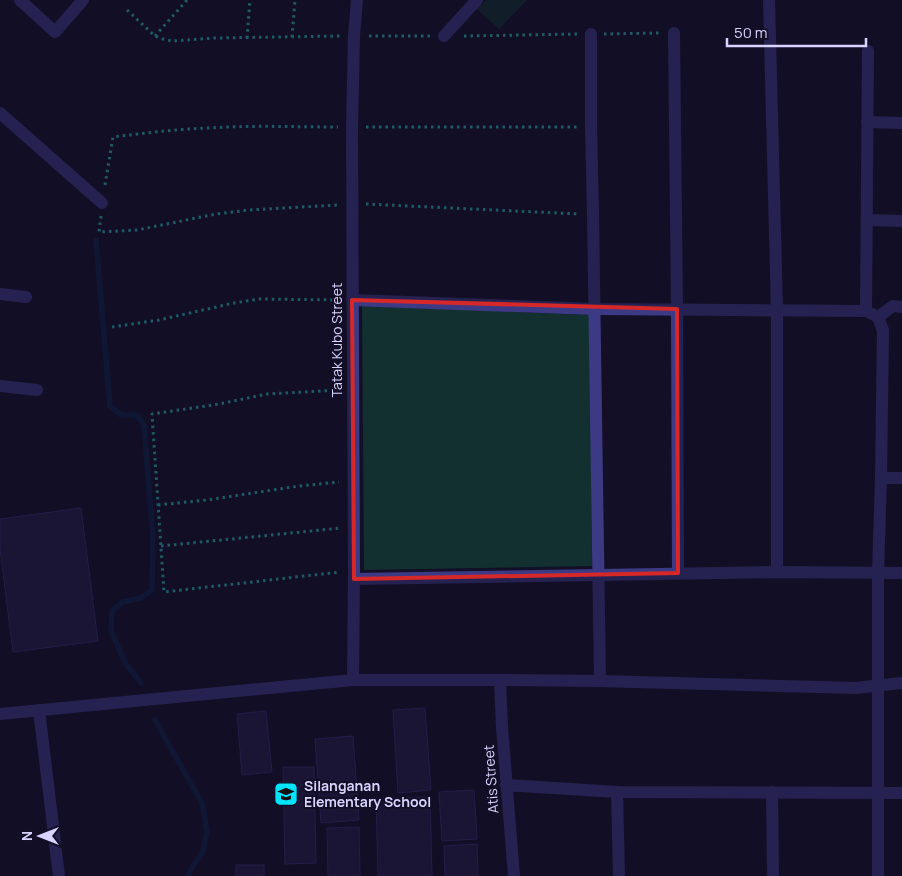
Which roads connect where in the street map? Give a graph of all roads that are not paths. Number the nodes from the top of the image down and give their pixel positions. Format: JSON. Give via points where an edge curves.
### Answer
{"nodes":[{"id":1,"x":20,"y":0,"type":"edge"},
{"id":2,"x":83,"y":0,"type":"edge"},
{"id":3,"x":357,"y":0,"type":"edge"},
{"id":4,"x":477,"y":0,"type":"edge"},
{"id":5,"x":769,"y":0,"type":"edge"},
{"id":6,"x":674,"y":33,"type":"road end"},
{"id":7,"x":591,"y":34,"type":"road end"},
{"id":8,"x":444,"y":36,"type":"road end"},
{"id":9,"x":868,"y":51,"type":"dead end"},
{"id":10,"x":0,"y":113,"type":"edge"},
{"id":11,"x":867,"y":122,"type":"junction"},
{"id":12,"x":902,"y":123,"type":"edge"},
{"id":13,"x":102,"y":203,"type":"dead end"},
{"id":14,"x":867,"y":220,"type":"junction"},
{"id":15,"x":902,"y":221,"type":"edge"},
{"id":16,"x":0,"y":294,"type":"edge"},
{"id":17,"x":26,"y":297,"type":"dead end"},
{"id":18,"x":352,"y":300,"type":"junction"},
{"id":19,"x":902,"y":306,"type":"edge"},
{"id":20,"x":594,"y":309,"type":"junction"},
{"id":21,"x":677,"y":309,"type":"junction"},
{"id":22,"x":777,"y":310,"type":"junction"},
{"id":23,"x":872,"y":314,"type":"junction"},
{"id":24,"x":0,"y":386,"type":"edge"},
{"id":25,"x":37,"y":390,"type":"dead end"},
{"id":26,"x":881,"y":478,"type":"junction"},
{"id":27,"x":902,"y":478,"type":"edge"},
{"id":28,"x":777,"y":572,"type":"junction"},
{"id":29,"x":878,"y":572,"type":"junction"},
{"id":30,"x":678,"y":573,"type":"junction"},
{"id":31,"x":902,"y":573,"type":"edge"},
{"id":32,"x":354,"y":574,"type":"junction"},
{"id":33,"x":598,"y":574,"type":"junction"},
{"id":34,"x":353,"y":680,"type":"junction"},
{"id":35,"x":500,"y":680,"type":"junction"},
{"id":36,"x":600,"y":681,"type":"junction"},
{"id":37,"x":902,"y":684,"type":"edge"},
{"id":38,"x":879,"y":686,"type":"junction"},
{"id":39,"x":39,"y":710,"type":"junction"},
{"id":40,"x":0,"y":714,"type":"edge"},
{"id":41,"x":506,"y":785,"type":"junction"},
{"id":42,"x":617,"y":792,"type":"junction"},
{"id":43,"x":772,"y":792,"type":"junction"},
{"id":44,"x":879,"y":793,"type":"junction"},
{"id":45,"x":902,"y":793,"type":"edge"},
{"id":46,"x":58,"y":876,"type":"edge"},
{"id":47,"x":514,"y":876,"type":"edge"},
{"id":48,"x":619,"y":876,"type":"edge"},
{"id":49,"x":773,"y":876,"type":"edge"},
{"id":50,"x":878,"y":876,"type":"edge"}],
"edges":[{"from":1,"to":2,"type":"street","via":[[55,32]]},
{"from":3,"to":18,"type":"street","name":"Tatak Kubo Street","via":[[352,128]]},
{"from":4,"to":8,"type":"street"},
{"from":5,"to":22,"type":"street"},
{"from":6,"to":21,"type":"street"},
{"from":7,"to":20,"type":"street"},
{"from":9,"to":11,"type":"street"},
{"from":10,"to":13,"type":"street"},
{"from":11,"to":12,"type":"street"},
{"from":11,"to":14,"type":"street"},
{"from":14,"to":15,"type":"street"},
{"from":14,"to":23,"type":"street"},
{"from":16,"to":17,"type":"street"},
{"from":18,"to":20,"type":"street"},
{"from":18,"to":32,"type":"street","name":"Tatak Kubo Street"},
{"from":19,"to":23,"type":"street"},
{"from":20,"to":21,"type":"street"},
{"from":20,"to":33,"type":"street"},
{"from":21,"to":22,"type":"street"},
{"from":21,"to":30,"type":"street"},
{"from":22,"to":23,"type":"street"},
{"from":22,"to":28,"type":"street"},
{"from":23,"to":26,"type":"street","via":[[883,330]]},
{"from":24,"to":25,"type":"street"},
{"from":26,"to":27,"type":"street"},
{"from":26,"to":29,"type":"street"},
{"from":28,"to":29,"type":"street"},
{"from":28,"to":30,"type":"street"},
{"from":29,"to":31,"type":"street"},
{"from":29,"to":38,"type":"street"},
{"from":30,"to":33,"type":"street"},
{"from":32,"to":33,"type":"street"},
{"from":32,"to":34,"type":"street","name":"Tatak Kubo Street"},
{"from":33,"to":36,"type":"street"},
{"from":34,"to":35,"type":"street"},
{"from":34,"to":39,"type":"street"},
{"from":35,"to":36,"type":"street"},
{"from":35,"to":41,"type":"street","name":"Atis Street"},
{"from":36,"to":38,"type":"street"},
{"from":37,"to":38,"type":"street"},
{"from":38,"to":44,"type":"street"},
{"from":39,"to":40,"type":"street"},
{"from":39,"to":46,"type":"street"},
{"from":41,"to":42,"type":"street"},
{"from":41,"to":47,"type":"street","name":"Atis Street"},
{"from":42,"to":43,"type":"street"},
{"from":42,"to":48,"type":"street"},
{"from":43,"to":44,"type":"street"},
{"from":43,"to":49,"type":"street"},
{"from":44,"to":45,"type":"street"},
{"from":44,"to":50,"type":"street"}]}
